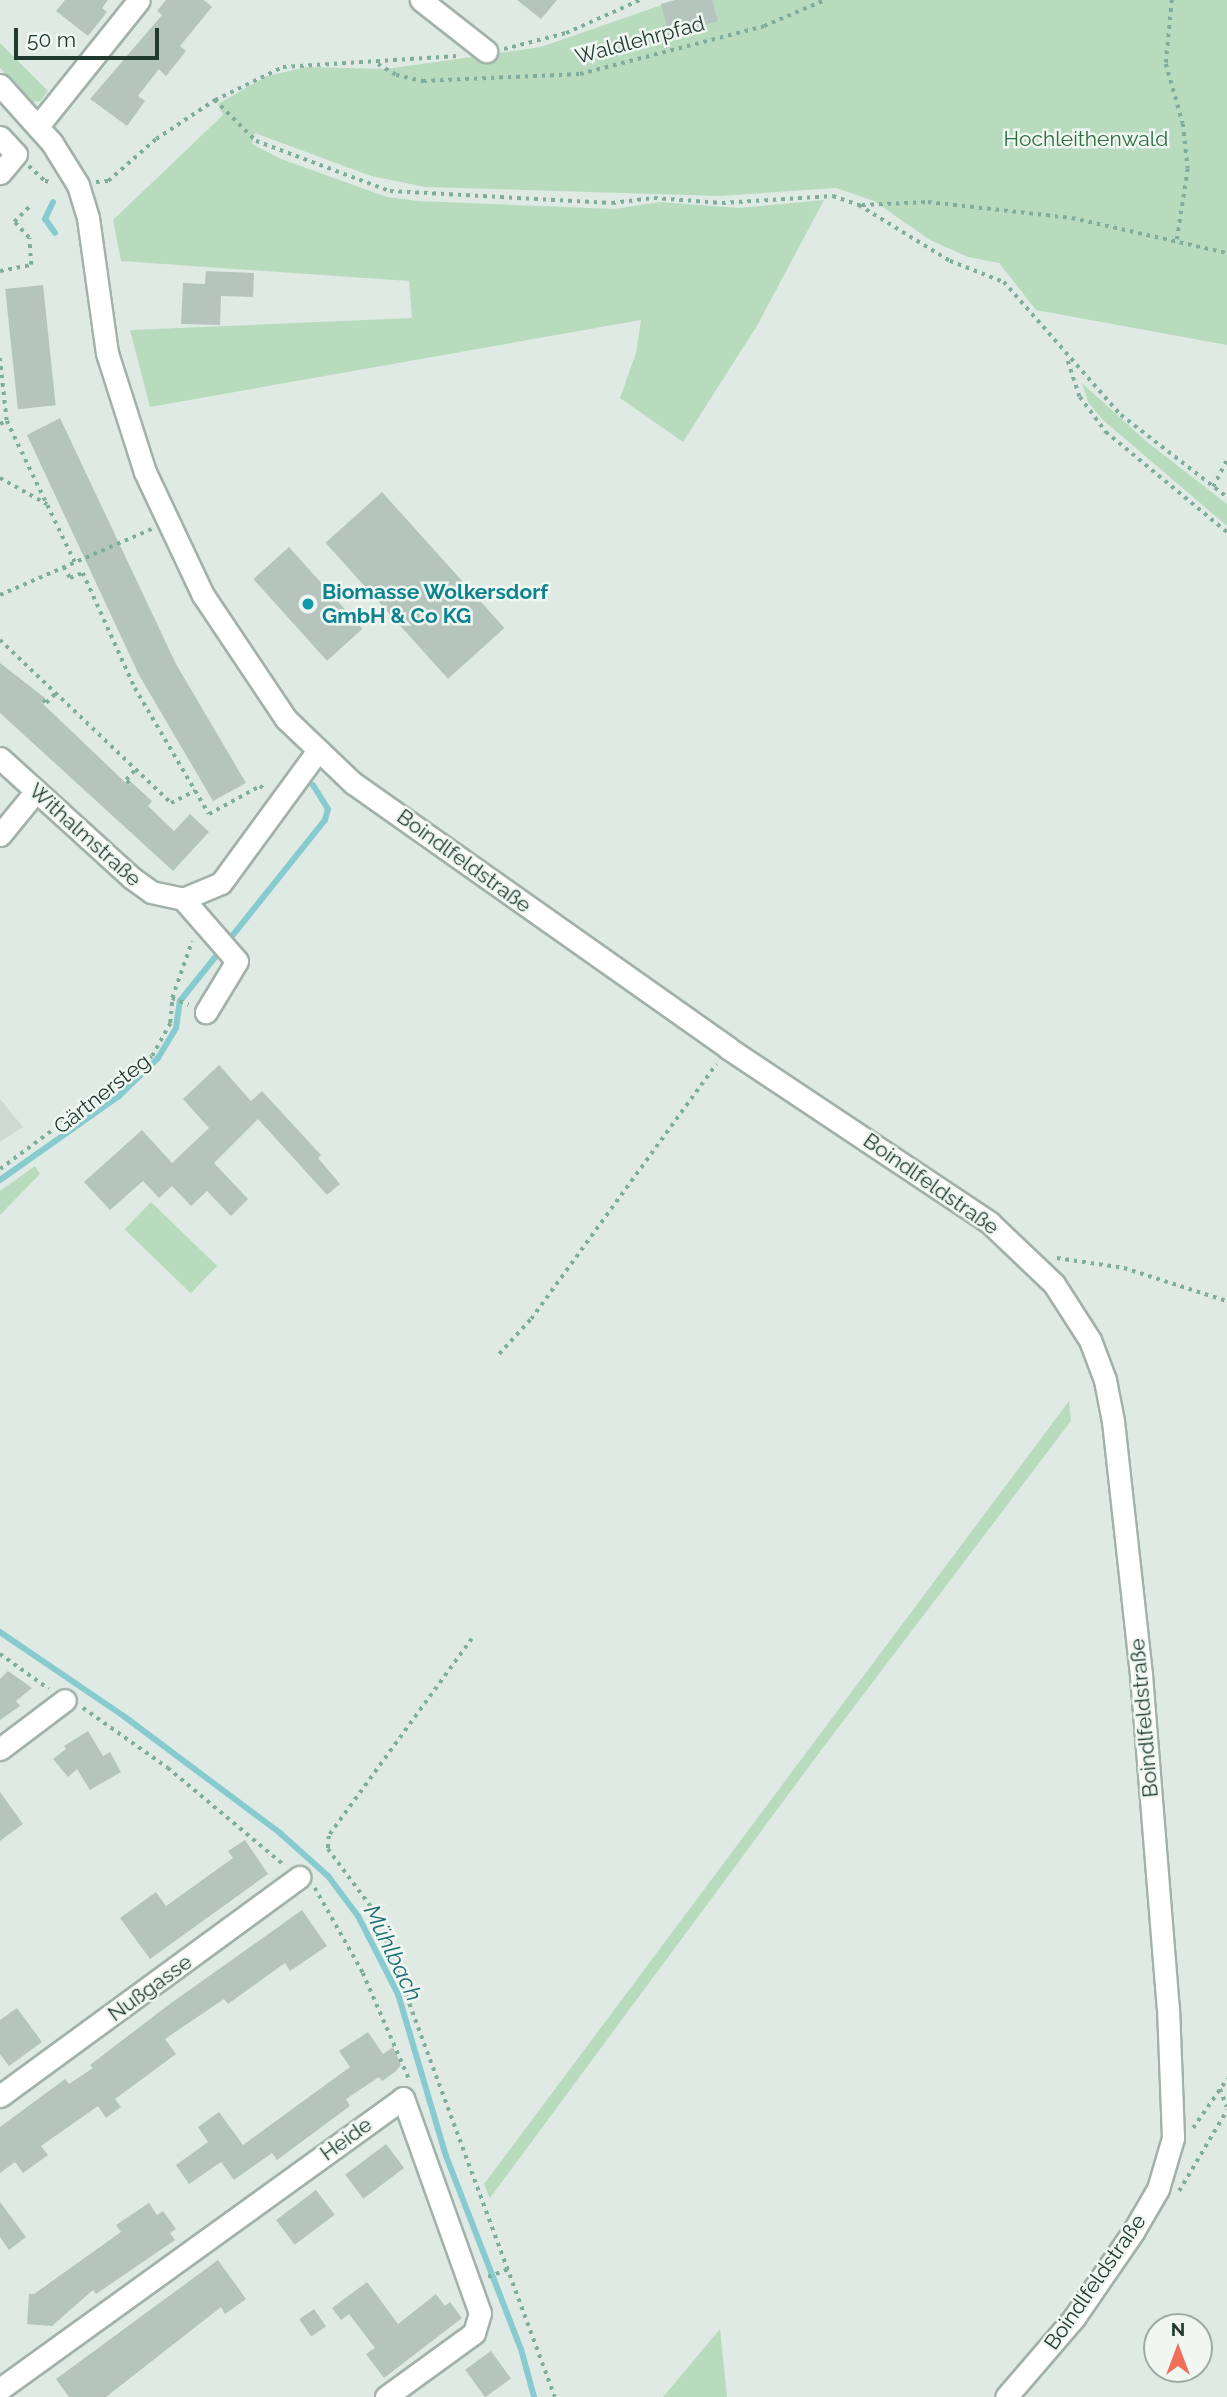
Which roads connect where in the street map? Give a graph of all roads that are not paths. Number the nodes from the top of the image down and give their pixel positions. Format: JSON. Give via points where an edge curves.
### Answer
{"nodes":[{"id":1,"x":139,"y":0,"type":"edge"},
{"id":2,"x":421,"y":0,"type":"edge"},
{"id":3,"x":486,"y":51,"type":"road end"},
{"id":4,"x":0,"y":85,"type":"edge"},
{"id":5,"x":38,"y":126,"type":"junction"},
{"id":6,"x":0,"y":137,"type":"edge"},
{"id":7,"x":0,"y":173,"type":"edge"},
{"id":8,"x":317,"y":752,"type":"junction"},
{"id":9,"x":0,"y":758,"type":"edge"},
{"id":10,"x":36,"y":792,"type":"junction"},
{"id":11,"x":0,"y":835,"type":"edge"},
{"id":12,"x":183,"y":899,"type":"junction"},
{"id":13,"x":198,"y":1009,"type":"road end"},
{"id":14,"x":65,"y":1700,"type":"road end"},
{"id":15,"x":0,"y":1749,"type":"edge"},
{"id":16,"x":299,"y":1877,"type":"road end"},
{"id":17,"x":0,"y":2096,"type":"edge"},
{"id":18,"x":0,"y":2389,"type":"edge"},
{"id":19,"x":386,"y":2397,"type":"edge"},
{"id":20,"x":1006,"y":2397,"type":"edge"}],
"edges":[{"from":1,"to":5,"type":"street"},
{"from":2,"to":3,"type":"street"},
{"from":4,"to":5,"type":"street","name":"Boindlfeldstraße"},
{"from":5,"to":8,"type":"street","name":"Boindlfeldstraße","via":[[78,185],[88,218],[114,378],[167,522],[243,659]]},
{"from":6,"to":7,"type":"street","via":[[16,154]]},
{"from":8,"to":12,"type":"street","via":[[221,883]]},
{"from":8,"to":20,"type":"street","name":"Boindlfeldstraße","via":[[353,783],[728,1048],[944,1190],[1034,1262],[1073,1310],[1090,1340],[1105,1380],[1112,1421],[1160,1896],[1172,2138],[1158,2189],[1133,2232],[1074,2318]]},
{"from":9,"to":10,"type":"street","name":"Withalmstraße"},
{"from":10,"to":11,"type":"street"},
{"from":10,"to":12,"type":"street","name":"Withalmstraße","via":[[150,892]]},
{"from":12,"to":13,"type":"street","via":[[233,951],[237,961]]},
{"from":14,"to":15,"type":"street"},
{"from":16,"to":17,"type":"street","name":"Nußgasse"},
{"from":18,"to":19,"type":"street","name":"Heide","via":[[403,2098],[480,2313],[474,2333]]}]}
